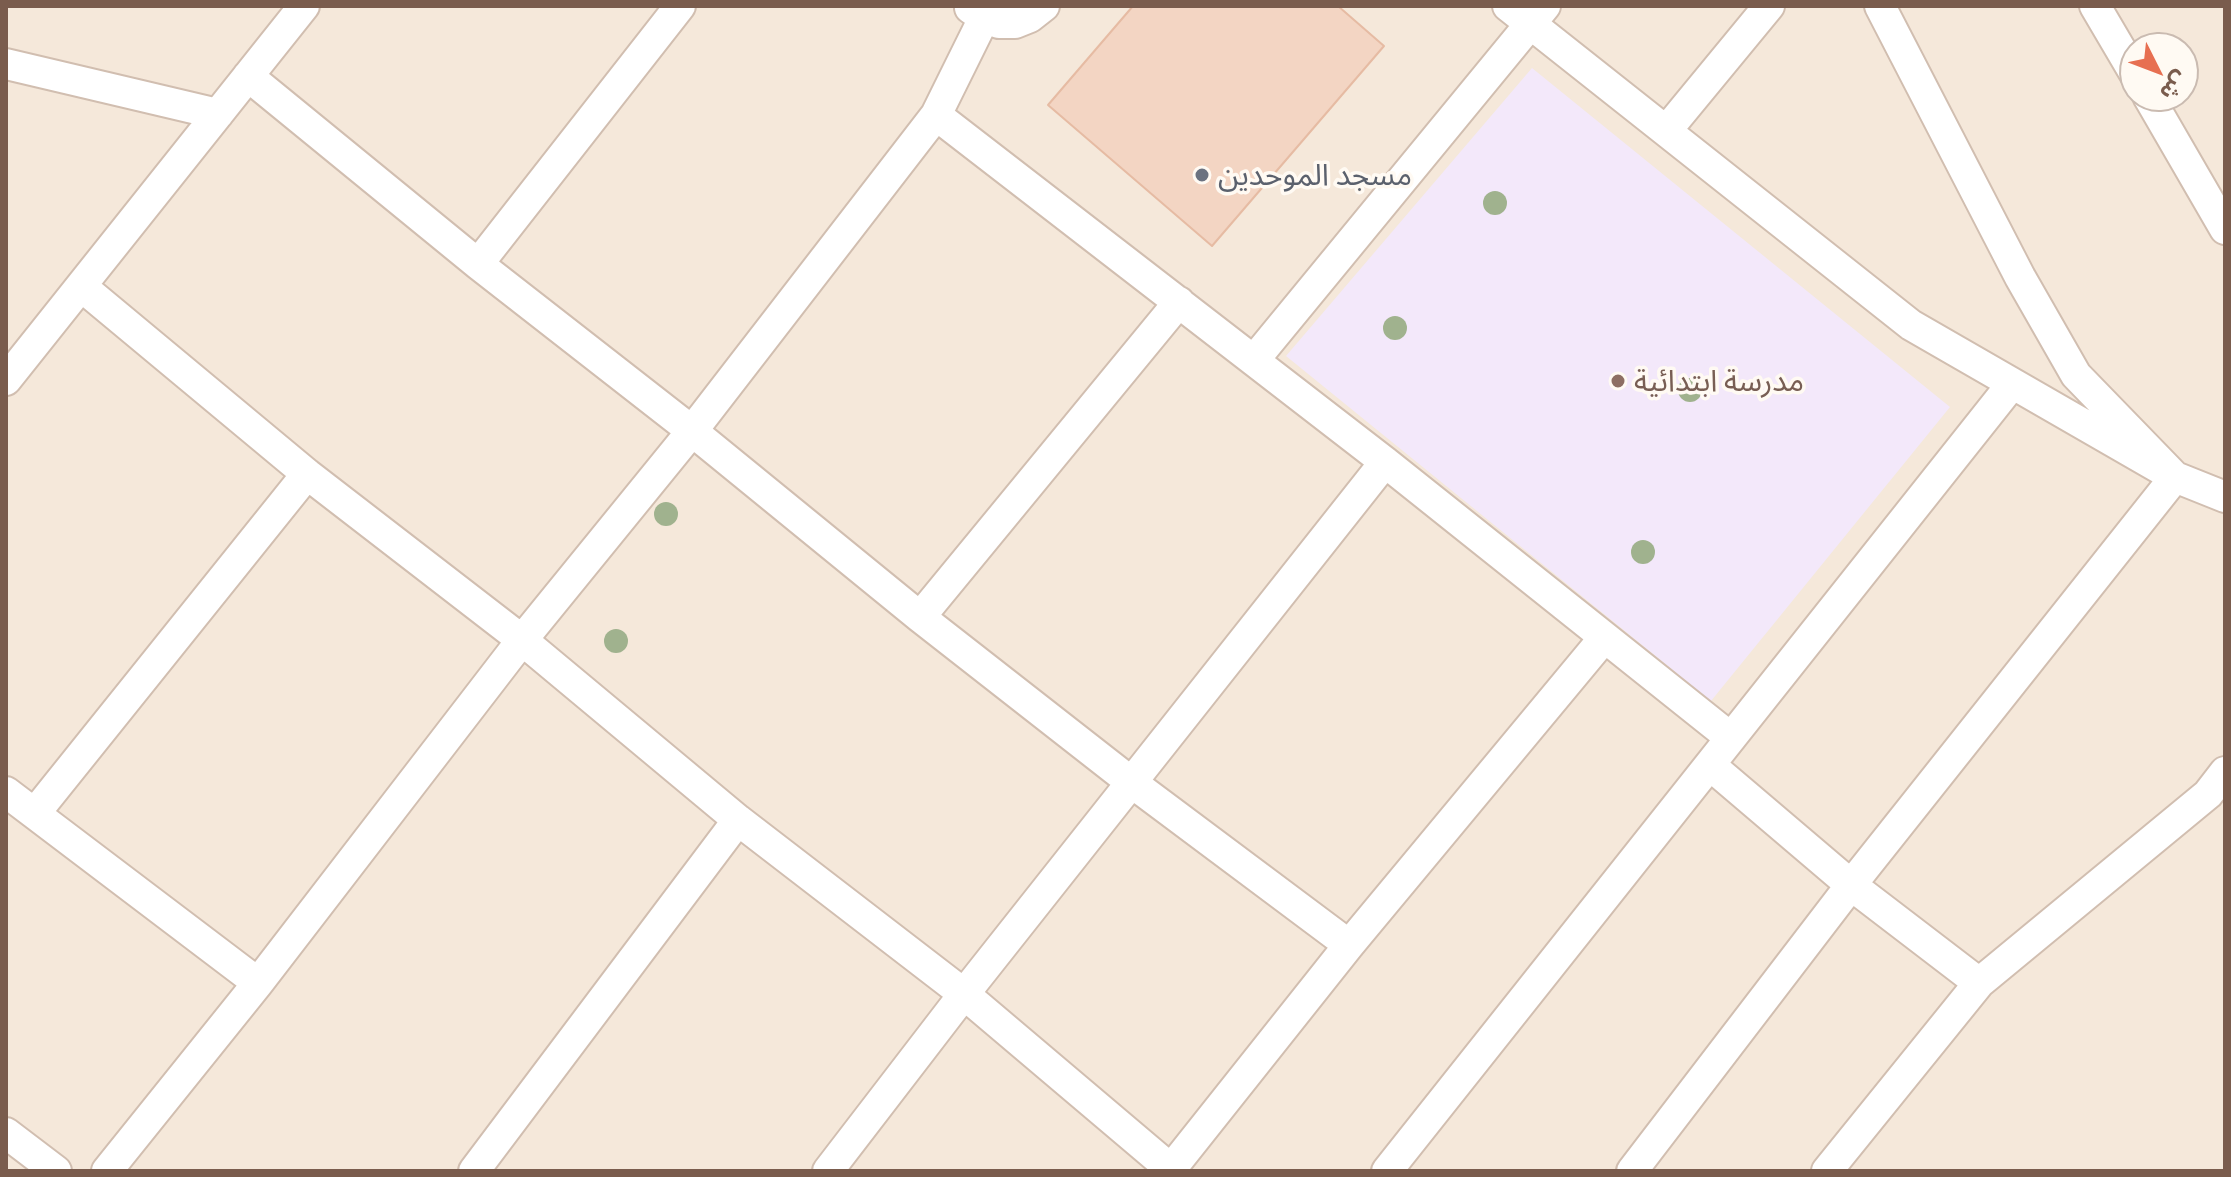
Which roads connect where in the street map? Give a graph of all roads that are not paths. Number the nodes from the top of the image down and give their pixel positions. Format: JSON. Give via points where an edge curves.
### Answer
{"nodes":[{"id":1,"x":304,"y":6,"type":"edge"},
{"id":2,"x":680,"y":6,"type":"edge"},
{"id":3,"x":1044,"y":6,"type":"edge"},
{"id":4,"x":1769,"y":6,"type":"edge"},
{"id":5,"x":1880,"y":6,"type":"edge"},
{"id":6,"x":2095,"y":6,"type":"edge"},
{"id":7,"x":977,"y":12,"type":"edge"},
{"id":8,"x":1528,"y":12,"type":"edge"},
{"id":9,"x":2119,"y":47,"type":"edge"},
{"id":10,"x":6,"y":64,"type":"edge"},
{"id":11,"x":248,"y":76,"type":"junction"},
{"id":12,"x":2157,"y":112,"type":"edge"},
{"id":13,"x":218,"y":114,"type":"junction"},
{"id":14,"x":936,"y":115,"type":"junction"},
{"id":15,"x":1666,"y":131,"type":"junction"},
{"id":16,"x":2225,"y":229,"type":"edge"},
{"id":17,"x":478,"y":264,"type":"junction"},
{"id":18,"x":81,"y":286,"type":"junction"},
{"id":19,"x":1179,"y":302,"type":"junction"},
{"id":20,"x":1254,"y":360,"type":"junction"},
{"id":21,"x":6,"y":380,"type":"edge"},
{"id":22,"x":2012,"y":384,"type":"junction"},
{"id":23,"x":692,"y":431,"type":"junction"},
{"id":24,"x":1385,"y":462,"type":"junction"},
{"id":25,"x":307,"y":474,"type":"junction"},
{"id":26,"x":2175,"y":477,"type":"junction"},
{"id":27,"x":2225,"y":497,"type":"edge"},
{"id":28,"x":920,"y":617,"type":"junction"},
{"id":29,"x":1604,"y":638,"type":"junction"},
{"id":30,"x":522,"y":640,"type":"junction"},
{"id":31,"x":1731,"y":738,"type":"junction"},
{"id":32,"x":1710,"y":765,"type":"junction"},
{"id":33,"x":2225,"y":772,"type":"edge"},
{"id":34,"x":1131,"y":782,"type":"junction"},
{"id":35,"x":6,"y":792,"type":"edge"},
{"id":36,"x":35,"y":813,"type":"junction"},
{"id":37,"x":738,"y":820,"type":"junction"},
{"id":38,"x":1851,"y":885,"type":"junction"},
{"id":39,"x":1349,"y":945,"type":"junction"},
{"id":40,"x":258,"y":983,"type":"junction"},
{"id":41,"x":1979,"y":983,"type":"junction"},
{"id":42,"x":964,"y":994,"type":"junction"},
{"id":43,"x":6,"y":1133,"type":"edge"},
{"id":44,"x":1172,"y":1170,"type":"edge"},
{"id":45,"x":56,"y":1171,"type":"edge"},
{"id":46,"x":107,"y":1171,"type":"edge"},
{"id":47,"x":474,"y":1171,"type":"edge"},
{"id":48,"x":828,"y":1171,"type":"edge"},
{"id":49,"x":1387,"y":1171,"type":"edge"},
{"id":50,"x":1632,"y":1171,"type":"edge"},
{"id":51,"x":1827,"y":1171,"type":"edge"}],
"edges":[{"from":1,"to":11,"type":"street"},
{"from":2,"to":17,"type":"street"},
{"from":3,"to":7,"type":"street","via":[[1015,23],[999,23]]},
{"from":4,"to":15,"type":"street"},
{"from":5,"to":26,"type":"street","via":[[2076,375]]},
{"from":6,"to":9,"type":"street"},
{"from":7,"to":14,"type":"street"},
{"from":8,"to":15,"type":"street"},
{"from":8,"to":20,"type":"street"},
{"from":10,"to":13,"type":"street"},
{"from":11,"to":13,"type":"street"},
{"from":11,"to":17,"type":"street"},
{"from":12,"to":16,"type":"street"},
{"from":13,"to":18,"type":"street"},
{"from":14,"to":19,"type":"street"},
{"from":14,"to":23,"type":"street"},
{"from":15,"to":22,"type":"street","via":[[1911,325]]},
{"from":17,"to":23,"type":"street"},
{"from":18,"to":21,"type":"street"},
{"from":18,"to":25,"type":"street"},
{"from":19,"to":20,"type":"street"},
{"from":19,"to":28,"type":"street"},
{"from":20,"to":24,"type":"street"},
{"from":22,"to":26,"type":"street"},
{"from":22,"to":31,"type":"street"},
{"from":23,"to":28,"type":"street"},
{"from":23,"to":30,"type":"street"},
{"from":24,"to":29,"type":"street"},
{"from":24,"to":34,"type":"street"},
{"from":25,"to":30,"type":"street"},
{"from":25,"to":36,"type":"street"},
{"from":26,"to":27,"type":"street"},
{"from":26,"to":38,"type":"street"},
{"from":28,"to":34,"type":"street"},
{"from":29,"to":31,"type":"street"},
{"from":29,"to":39,"type":"street"},
{"from":30,"to":37,"type":"street"},
{"from":30,"to":40,"type":"street"},
{"from":31,"to":32,"type":"street"},
{"from":32,"to":38,"type":"street"},
{"from":32,"to":49,"type":"street"},
{"from":33,"to":41,"type":"street","via":[[2208,794]]},
{"from":34,"to":39,"type":"street"},
{"from":34,"to":42,"type":"street"},
{"from":35,"to":36,"type":"street"},
{"from":36,"to":40,"type":"street"},
{"from":37,"to":42,"type":"street"},
{"from":37,"to":47,"type":"street"},
{"from":38,"to":41,"type":"street"},
{"from":38,"to":50,"type":"street"},
{"from":39,"to":44,"type":"street"},
{"from":40,"to":46,"type":"street"},
{"from":41,"to":51,"type":"street"},
{"from":42,"to":44,"type":"street"},
{"from":42,"to":48,"type":"street"},
{"from":43,"to":45,"type":"street"}]}
